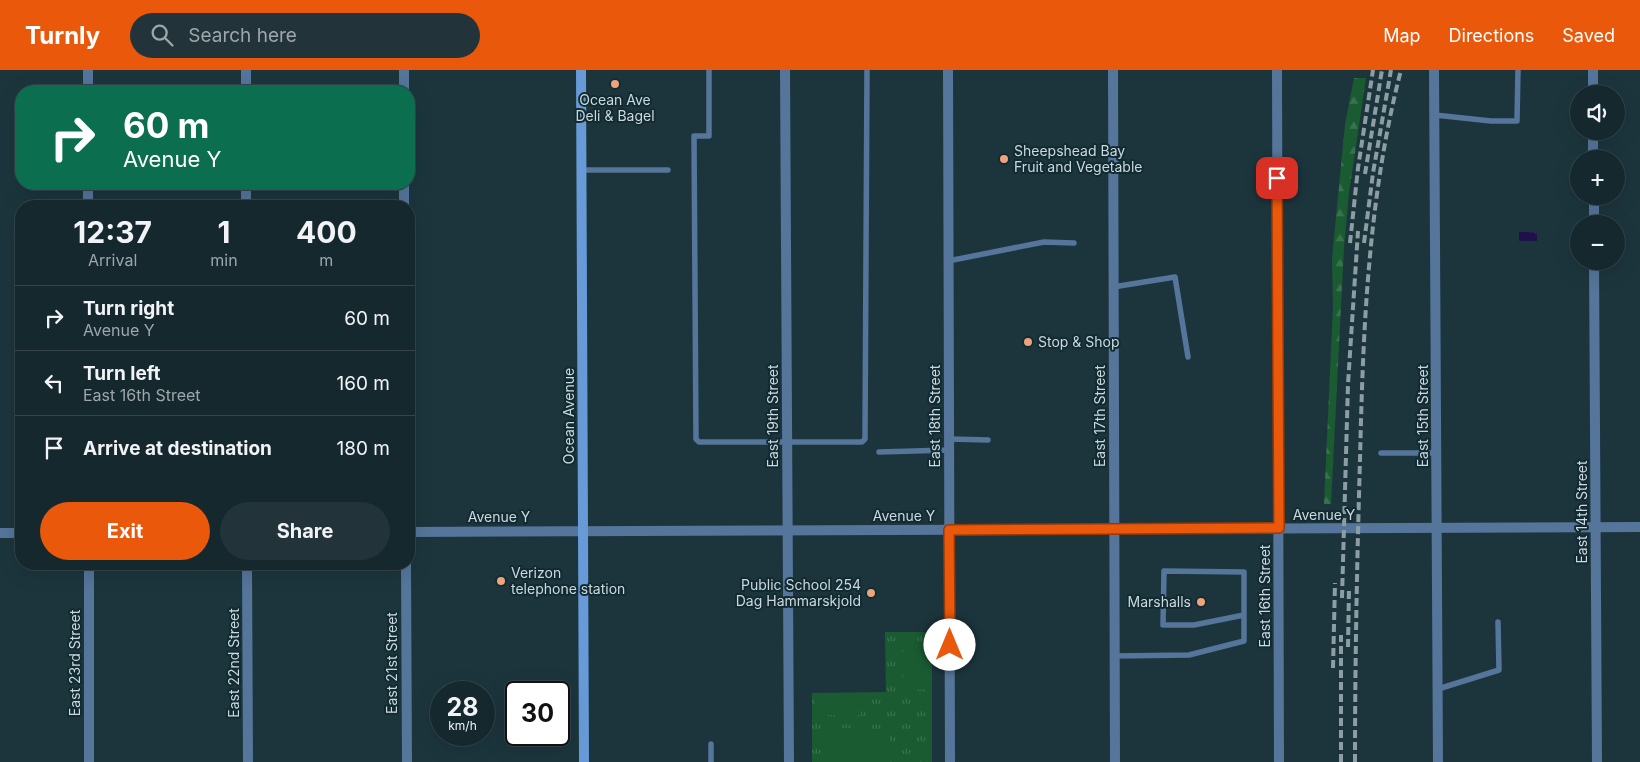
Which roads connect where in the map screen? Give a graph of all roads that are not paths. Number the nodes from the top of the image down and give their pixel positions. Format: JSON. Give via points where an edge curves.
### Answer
{"nodes":[{"id":1,"x":88,"y":70,"type":"edge"},
{"id":2,"x":246,"y":70,"type":"edge"},
{"id":3,"x":404,"y":70,"type":"edge"},
{"id":4,"x":581,"y":70,"type":"edge"},
{"id":5,"x":709,"y":70,"type":"edge"},
{"id":6,"x":785,"y":70,"type":"edge"},
{"id":7,"x":867,"y":70,"type":"edge"},
{"id":8,"x":948,"y":70,"type":"edge"},
{"id":9,"x":1113,"y":70,"type":"edge"},
{"id":10,"x":1277,"y":70,"type":"edge"},
{"id":11,"x":1434,"y":70,"type":"edge"},
{"id":12,"x":1518,"y":70,"type":"edge"},
{"id":13,"x":1593,"y":70,"type":"edge"},
{"id":14,"x":88,"y":85,"type":"edge"},
{"id":15,"x":246,"y":85,"type":"edge"},
{"id":16,"x":404,"y":85,"type":"edge"},
{"id":17,"x":1593,"y":85,"type":"edge"},
{"id":18,"x":1435,"y":115,"type":"junction"},
{"id":19,"x":582,"y":170,"type":"junction"},
{"id":20,"x":668,"y":170,"type":"dead end"},
{"id":21,"x":1074,"y":243,"type":"dead end"},
{"id":22,"x":948,"y":261,"type":"junction"},
{"id":23,"x":1594,"y":270,"type":"edge"},
{"id":24,"x":1113,"y":287,"type":"junction"},
{"id":25,"x":1188,"y":357,"type":"dead end"},
{"id":26,"x":949,"y":439,"type":"junction"},
{"id":27,"x":988,"y":440,"type":"dead end"},
{"id":28,"x":787,"y":442,"type":"junction"},
{"id":29,"x":949,"y":450,"type":"junction"},
{"id":30,"x":879,"y":452,"type":"dead end"},
{"id":31,"x":1382,"y":453,"type":"dead end"},
{"id":32,"x":1437,"y":453,"type":"junction"},
{"id":33,"x":1640,"y":527,"type":"edge"},
{"id":34,"x":1279,"y":528,"type":"junction"},
{"id":35,"x":1438,"y":528,"type":"junction"},
{"id":36,"x":1596,"y":528,"type":"junction"},
{"id":37,"x":1114,"y":529,"type":"junction"},
{"id":38,"x":788,"y":530,"type":"junction"},
{"id":39,"x":949,"y":530,"type":"junction"},
{"id":40,"x":583,"y":531,"type":"junction"},
{"id":41,"x":415,"y":532,"type":"edge"},
{"id":42,"x":0,"y":533,"type":"edge"},
{"id":43,"x":15,"y":533,"type":"edge"},
{"id":44,"x":89,"y":570,"type":"edge"},
{"id":45,"x":247,"y":570,"type":"edge"},
{"id":46,"x":406,"y":570,"type":"edge"},
{"id":47,"x":1244,"y":614,"type":"junction"},
{"id":48,"x":1498,"y":622,"type":"dead end"},
{"id":49,"x":1114,"y":656,"type":"junction"},
{"id":50,"x":1438,"y":689,"type":"junction"},
{"id":51,"x":711,"y":744,"type":"dead end"},
{"id":52,"x":89,"y":762,"type":"edge"},
{"id":53,"x":248,"y":762,"type":"edge"},
{"id":54,"x":407,"y":762,"type":"edge"},
{"id":55,"x":584,"y":762,"type":"edge"},
{"id":56,"x":712,"y":762,"type":"edge"},
{"id":57,"x":789,"y":762,"type":"edge"},
{"id":58,"x":950,"y":762,"type":"edge"},
{"id":59,"x":1115,"y":762,"type":"edge"},
{"id":60,"x":1280,"y":762,"type":"edge"},
{"id":61,"x":1438,"y":762,"type":"edge"},
{"id":62,"x":1597,"y":762,"type":"edge"}],
"edges":[{"from":1,"to":14,"type":"street"},
{"from":2,"to":15,"type":"street"},
{"from":3,"to":16,"type":"street"},
{"from":4,"to":19,"type":"main road","name":"Ocean Avenue"},
{"from":5,"to":28,"type":"lane","via":[[709,136],[694,136],[696,439],[699,442]]},
{"from":6,"to":28,"type":"street","name":"East 19th Street"},
{"from":7,"to":28,"type":"lane","via":[[865,439],[862,442]]},
{"from":8,"to":22,"type":"street","name":"East 18th Street"},
{"from":9,"to":24,"type":"street","name":"East 17th Street"},
{"from":10,"to":34,"type":"street","name":"East 16th Street"},
{"from":11,"to":18,"type":"street","name":"East 15th Street"},
{"from":12,"to":18,"type":"lane","via":[[1517,121]]},
{"from":13,"to":17,"type":"street"},
{"from":18,"to":32,"type":"street","name":"East 15th Street"},
{"from":19,"to":20,"type":"lane"},
{"from":19,"to":40,"type":"main road","name":"Ocean Avenue"},
{"from":21,"to":22,"type":"lane","via":[[1044,242]]},
{"from":22,"to":26,"type":"street","name":"East 18th Street"},
{"from":23,"to":36,"type":"street","name":"East 14th Street"},
{"from":24,"to":25,"type":"lane","via":[[1175,277]]},
{"from":24,"to":37,"type":"street","name":"East 17th Street"},
{"from":26,"to":27,"type":"lane"},
{"from":26,"to":29,"type":"street","name":"East 18th Street"},
{"from":28,"to":38,"type":"street","name":"East 19th Street"},
{"from":29,"to":30,"type":"lane"},
{"from":29,"to":39,"type":"street","name":"East 18th Street"},
{"from":31,"to":32,"type":"lane"},
{"from":32,"to":35,"type":"street","name":"East 15th Street"},
{"from":33,"to":36,"type":"street","name":"Avenue Y"},
{"from":34,"to":35,"type":"street","name":"Avenue Y"},
{"from":34,"to":37,"type":"street","name":"Avenue Y"},
{"from":34,"to":60,"type":"street","name":"East 16th Street"},
{"from":35,"to":36,"type":"street","name":"Avenue Y"},
{"from":35,"to":50,"type":"street","name":"East 15th Street"},
{"from":36,"to":62,"type":"street","name":"East 14th Street"},
{"from":37,"to":39,"type":"street","name":"Avenue Y"},
{"from":37,"to":49,"type":"street","name":"East 17th Street"},
{"from":38,"to":39,"type":"street","name":"Avenue Y"},
{"from":38,"to":40,"type":"street","name":"Avenue Y"},
{"from":38,"to":57,"type":"street","name":"East 19th Street"},
{"from":39,"to":58,"type":"street","name":"East 18th Street"},
{"from":40,"to":41,"type":"street","name":"Avenue Y"},
{"from":40,"to":55,"type":"main road","name":"Ocean Avenue"},
{"from":42,"to":43,"type":"street"},
{"from":44,"to":52,"type":"street","name":"East 23rd Street"},
{"from":45,"to":53,"type":"street","name":"East 22nd Street"},
{"from":46,"to":54,"type":"street","name":"East 21st Street"},
{"from":47,"to":47,"type":"lane","via":[[1244,572],[1164,571],[1163,625],[1194,625]]},
{"from":47,"to":49,"type":"lane","via":[[1244,642],[1189,655]]},
{"from":48,"to":50,"type":"lane","via":[[1499,670]]},
{"from":49,"to":59,"type":"street","name":"East 17th Street"},
{"from":50,"to":61,"type":"street","name":"East 15th Street"},
{"from":51,"to":56,"type":"lane"}]}
